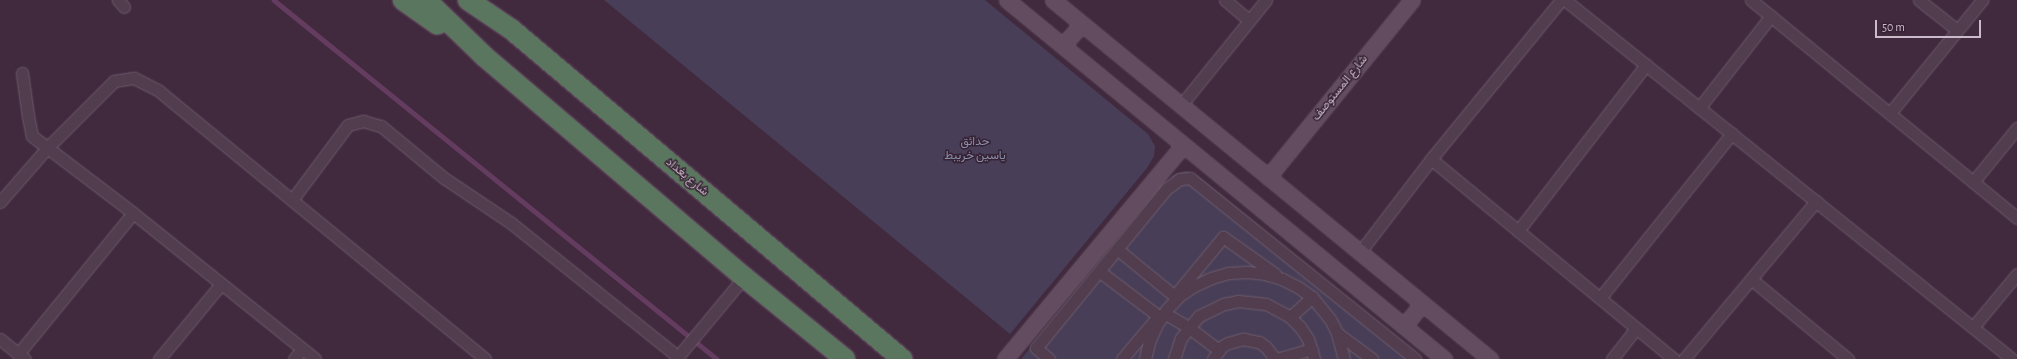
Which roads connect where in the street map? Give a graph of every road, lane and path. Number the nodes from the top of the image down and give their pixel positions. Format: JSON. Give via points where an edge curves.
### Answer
{"nodes":[{"id":1,"x":403,"y":0,"type":"edge"},
{"id":2,"x":426,"y":0,"type":"edge"},
{"id":3,"x":468,"y":0,"type":"edge"},
{"id":4,"x":483,"y":0,"type":"edge"},
{"id":5,"x":1007,"y":0,"type":"edge"},
{"id":6,"x":1053,"y":0,"type":"edge"},
{"id":7,"x":1225,"y":0,"type":"edge"},
{"id":8,"x":1266,"y":0,"type":"edge"},
{"id":9,"x":1412,"y":0,"type":"edge"},
{"id":10,"x":1561,"y":0,"type":"edge"},
{"id":11,"x":1565,"y":0,"type":"edge"},
{"id":12,"x":1751,"y":0,"type":"edge"},
{"id":13,"x":1918,"y":0,"type":"edge"},
{"id":14,"x":1982,"y":0,"type":"edge"},
{"id":15,"x":1771,"y":16,"type":"junction"},
{"id":16,"x":1249,"y":20,"type":"junction"},
{"id":17,"x":1082,"y":24,"type":"junction"},
{"id":18,"x":512,"y":29,"type":"junction"},
{"id":19,"x":1957,"y":30,"type":"junction"},
{"id":20,"x":1063,"y":45,"type":"junction"},
{"id":21,"x":484,"y":56,"type":"junction"},
{"id":22,"x":1646,"y":65,"type":"junction"},
{"id":23,"x":22,"y":73,"type":"dead end"},
{"id":24,"x":1182,"y":106,"type":"junction"},
{"id":25,"x":1699,"y":108,"type":"junction"},
{"id":26,"x":1890,"y":113,"type":"junction"},
{"id":27,"x":2017,"y":128,"type":"edge"},
{"id":28,"x":1732,"y":133,"type":"junction"},
{"id":29,"x":1183,"y":145,"type":"junction"},
{"id":30,"x":48,"y":147,"type":"junction"},
{"id":31,"x":1431,"y":160,"type":"junction"},
{"id":32,"x":1268,"y":176,"type":"junction"},
{"id":33,"x":1972,"y":182,"type":"junction"},
{"id":34,"x":292,"y":200,"type":"junction"},
{"id":35,"x":1816,"y":201,"type":"junction"},
{"id":36,"x":0,"y":202,"type":"edge"},
{"id":37,"x":133,"y":213,"type":"junction"},
{"id":38,"x":2017,"y":218,"type":"edge"},
{"id":39,"x":1518,"y":231,"type":"junction"},
{"id":40,"x":1117,"y":249,"type":"junction"},
{"id":41,"x":1360,"y":252,"type":"junction"},
{"id":42,"x":1100,"y":271,"type":"junction"},
{"id":43,"x":2017,"y":274,"type":"edge"},
{"id":44,"x":744,"y":277,"type":"junction"},
{"id":45,"x":1282,"y":279,"type":"junction"},
{"id":46,"x":1751,"y":279,"type":"junction"},
{"id":47,"x":221,"y":284,"type":"junction"},
{"id":48,"x":1176,"y":297,"type":"junction"},
{"id":49,"x":1312,"y":297,"type":"junction"},
{"id":50,"x":1600,"y":298,"type":"junction"},
{"id":51,"x":1422,"y":304,"type":"junction"},
{"id":52,"x":1161,"y":316,"type":"junction"},
{"id":53,"x":1290,"y":317,"type":"junction"},
{"id":54,"x":1404,"y":326,"type":"junction"},
{"id":55,"x":1188,"y":327,"type":"junction"},
{"id":56,"x":1973,"y":327,"type":"junction"},
{"id":57,"x":1636,"y":328,"type":"junction"},
{"id":58,"x":1337,"y":332,"type":"junction"},
{"id":59,"x":0,"y":339,"type":"edge"},
{"id":60,"x":302,"y":349,"type":"junction"},
{"id":61,"x":1216,"y":354,"type":"edge"},
{"id":62,"x":1313,"y":354,"type":"edge"},
{"id":63,"x":22,"y":356,"type":"edge"},
{"id":64,"x":677,"y":358,"type":"edge"},
{"id":65,"x":159,"y":359,"type":"edge"},
{"id":66,"x":294,"y":359,"type":"edge"},
{"id":67,"x":315,"y":359,"type":"edge"},
{"id":68,"x":485,"y":359,"type":"edge"},
{"id":69,"x":845,"y":359,"type":"edge"},
{"id":70,"x":902,"y":359,"type":"edge"},
{"id":71,"x":1005,"y":359,"type":"edge"},
{"id":72,"x":1049,"y":359,"type":"edge"},
{"id":73,"x":1122,"y":359,"type":"edge"},
{"id":74,"x":1145,"y":359,"type":"edge"},
{"id":75,"x":1174,"y":359,"type":"edge"},
{"id":76,"x":1276,"y":359,"type":"edge"},
{"id":77,"x":1344,"y":359,"type":"edge"},
{"id":78,"x":1372,"y":359,"type":"edge"},
{"id":79,"x":1415,"y":359,"type":"edge"},
{"id":80,"x":1444,"y":359,"type":"edge"},
{"id":81,"x":1490,"y":359,"type":"edge"},
{"id":82,"x":1612,"y":359,"type":"edge"},
{"id":83,"x":1674,"y":359,"type":"edge"},
{"id":84,"x":1684,"y":359,"type":"edge"},
{"id":85,"x":1848,"y":359,"type":"edge"},
{"id":86,"x":2012,"y":359,"type":"edge"}],
"edges":[{"from":1,"to":21,"type":"highway"},
{"from":2,"to":21,"type":"highway"},
{"from":3,"to":18,"type":"highway","name":"شارع بغداد"},
{"from":4,"to":18,"type":"highway"},
{"from":5,"to":20,"type":"street"},
{"from":6,"to":17,"type":"street"},
{"from":7,"to":16,"type":"street"},
{"from":8,"to":16,"type":"street"},
{"from":9,"to":32,"type":"street","name":"شارع المستوصف"},
{"from":10,"to":31,"type":"street"},
{"from":11,"to":22,"type":"street"},
{"from":12,"to":15,"type":"street"},
{"from":13,"to":19,"type":"street"},
{"from":14,"to":19,"type":"street"},
{"from":15,"to":25,"type":"street"},
{"from":15,"to":26,"type":"street"},
{"from":16,"to":24,"type":"street"},
{"from":17,"to":20,"type":"street"},
{"from":17,"to":24,"type":"street"},
{"from":18,"to":70,"type":"highway","name":"شارع بغداد"},
{"from":19,"to":26,"type":"street"},
{"from":20,"to":29,"type":"street"},
{"from":21,"to":44,"type":"highway"},
{"from":22,"to":25,"type":"street"},
{"from":22,"to":39,"type":"street"},
{"from":23,"to":30,"type":"street","via":[[32,136]]},
{"from":24,"to":32,"type":"street"},
{"from":25,"to":28,"type":"street"},
{"from":26,"to":33,"type":"street"},
{"from":27,"to":33,"type":"street"},
{"from":28,"to":35,"type":"street"},
{"from":28,"to":50,"type":"street"},
{"from":29,"to":54,"type":"street"},
{"from":29,"to":71,"type":"street"},
{"from":30,"to":34,"type":"street","via":[[114,81],[134,78],[159,91]]},
{"from":30,"to":36,"type":"street"},
{"from":30,"to":37,"type":"street"},
{"from":31,"to":39,"type":"street"},
{"from":31,"to":41,"type":"street"},
{"from":32,"to":41,"type":"street"},
{"from":33,"to":38,"type":"street"},
{"from":34,"to":64,"type":"street","via":[[348,124],[363,121],[381,126],[444,178],[511,223]]},
{"from":34,"to":68,"type":"street"},
{"from":35,"to":46,"type":"street"},
{"from":35,"to":56,"type":"street"},
{"from":37,"to":47,"type":"street"},
{"from":37,"to":63,"type":"street"},
{"from":39,"to":50,"type":"street"},
{"from":40,"to":42,"type":"street"},
{"from":40,"to":48,"type":"street"},
{"from":40,"to":79,"type":"street","via":[[1166,189],[1180,179],[1190,178]]},
{"from":41,"to":51,"type":"street"},
{"from":42,"to":52,"type":"street"},
{"from":42,"to":72,"type":"street","via":[[1036,348]]},
{"from":43,"to":56,"type":"street"},
{"from":44,"to":64,"type":"street"},
{"from":44,"to":69,"type":"highway"},
{"from":45,"to":48,"type":"street","via":[[1247,272],[1228,273],[1211,278]]},
{"from":45,"to":48,"type":"street","via":[[1223,237]]},
{"from":45,"to":49,"type":"street"},
{"from":46,"to":84,"type":"street"},
{"from":46,"to":85,"type":"street"},
{"from":47,"to":60,"type":"street"},
{"from":47,"to":65,"type":"street"},
{"from":48,"to":52,"type":"street"},
{"from":49,"to":53,"type":"street"},
{"from":49,"to":58,"type":"street"},
{"from":50,"to":57,"type":"street"},
{"from":51,"to":54,"type":"street"},
{"from":51,"to":81,"type":"street"},
{"from":52,"to":55,"type":"street"},
{"from":52,"to":73,"type":"street"},
{"from":52,"to":74,"type":"street","via":[[1149,342]]},
{"from":53,"to":55,"type":"street","via":[[1266,304],[1238,301],[1211,309]]},
{"from":53,"to":62,"type":"street","via":[[1300,327]]},
{"from":54,"to":80,"type":"street"},
{"from":55,"to":61,"type":"street"},
{"from":55,"to":75,"type":"street","via":[[1181,338]]},
{"from":56,"to":86,"type":"street"},
{"from":57,"to":82,"type":"street"},
{"from":57,"to":83,"type":"street"},
{"from":58,"to":77,"type":"street"},
{"from":58,"to":78,"type":"street"},
{"from":59,"to":63,"type":"street"},
{"from":60,"to":66,"type":"street"},
{"from":60,"to":67,"type":"street"},
{"from":61,"to":76,"type":"street","via":[[1235,340],[1252,340],[1266,346]]},
{"from":62,"to":76,"type":"street"}]}
